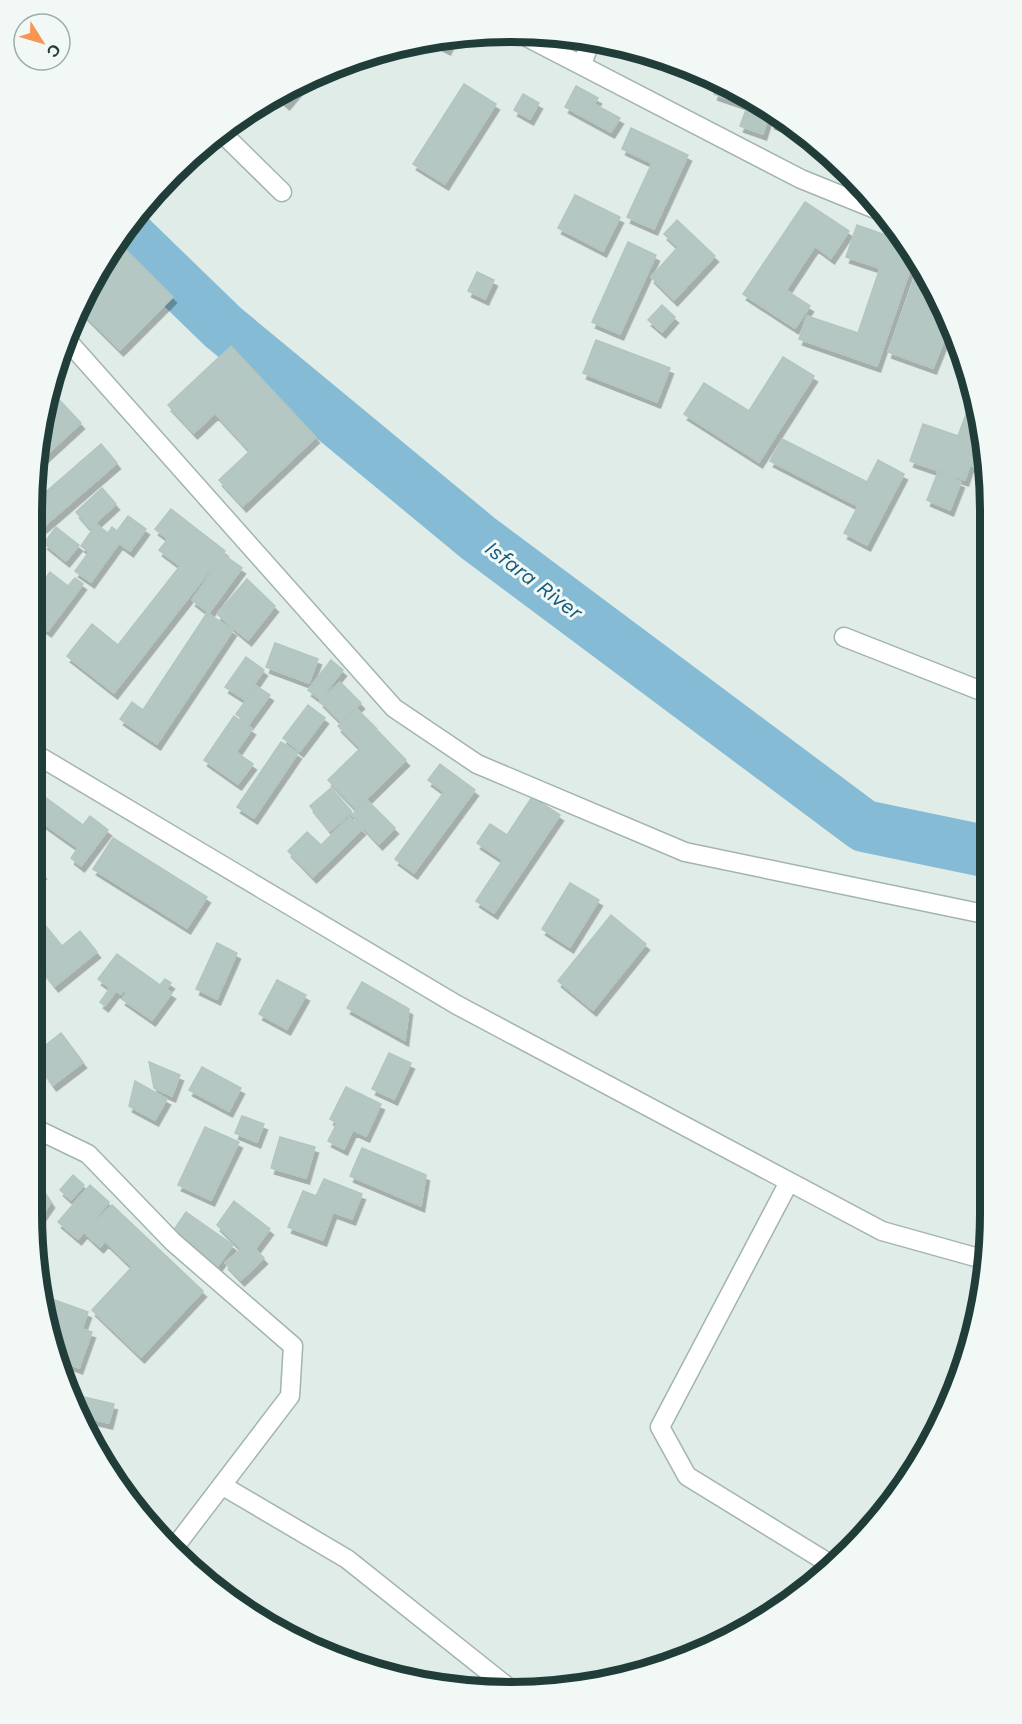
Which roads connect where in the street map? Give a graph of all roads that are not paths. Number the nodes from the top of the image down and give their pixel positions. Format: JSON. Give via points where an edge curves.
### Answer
{"nodes":[{"id":1,"x":538,"y":43,"type":"edge"},
{"id":2,"x":588,"y":49,"type":"edge"},
{"id":3,"x":582,"y":65,"type":"junction"},
{"id":4,"x":227,"y":138,"type":"edge"},
{"id":5,"x":282,"y":192,"type":"dead end"},
{"id":6,"x":867,"y":205,"type":"edge"},
{"id":7,"x":72,"y":346,"type":"edge"},
{"id":8,"x":844,"y":637,"type":"dead end"},
{"id":9,"x":980,"y":690,"type":"edge"},
{"id":10,"x":42,"y":758,"type":"edge"},
{"id":11,"x":980,"y":913,"type":"edge"},
{"id":12,"x":42,"y":1131,"type":"edge"},
{"id":13,"x":789,"y":1182,"type":"junction"},
{"id":14,"x":978,"y":1258,"type":"edge"},
{"id":15,"x":223,"y":1486,"type":"junction"},
{"id":16,"x":178,"y":1543,"type":"edge"},
{"id":17,"x":825,"y":1561,"type":"edge"},
{"id":18,"x":501,"y":1682,"type":"edge"}],
"edges":[{"from":1,"to":3,"type":"street"},
{"from":2,"to":3,"type":"street"},
{"from":3,"to":6,"type":"street","via":[[801,178]]},
{"from":4,"to":5,"type":"street"},
{"from":7,"to":11,"type":"street","via":[[394,708],[477,764],[685,852]]},
{"from":8,"to":9,"type":"street"},
{"from":10,"to":13,"type":"street","via":[[457,1005]]},
{"from":12,"to":15,"type":"street","via":[[88,1154],[173,1242],[293,1346],[290,1396]]},
{"from":13,"to":14,"type":"street","via":[[882,1231]]},
{"from":13,"to":17,"type":"street","via":[[660,1426],[687,1476]]},
{"from":15,"to":16,"type":"street"},
{"from":15,"to":18,"type":"street","via":[[347,1559]]}]}
